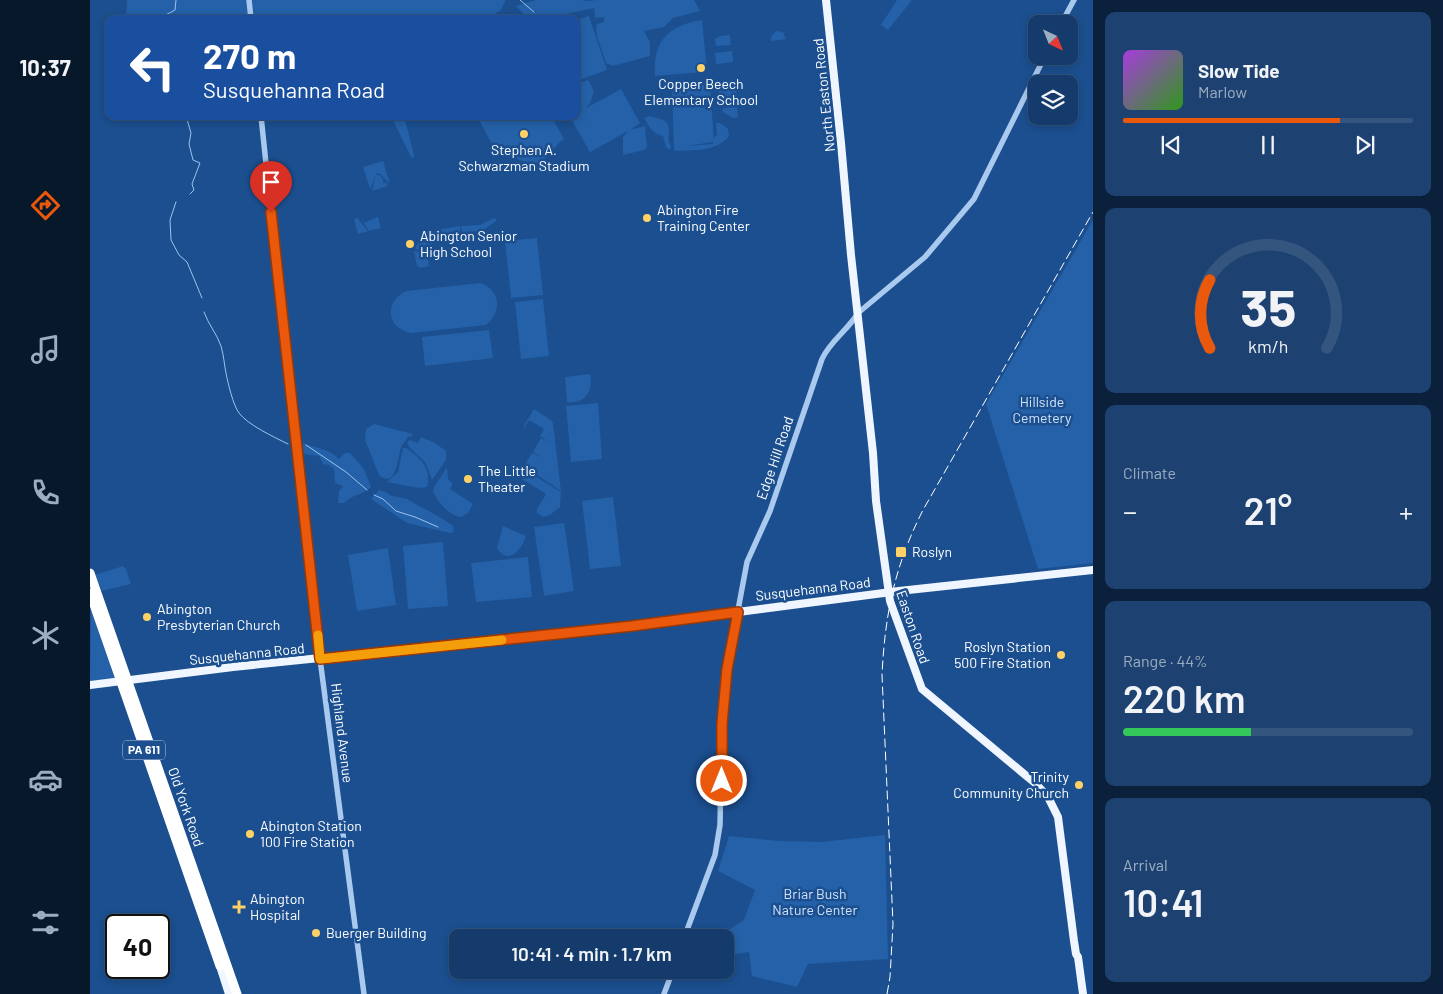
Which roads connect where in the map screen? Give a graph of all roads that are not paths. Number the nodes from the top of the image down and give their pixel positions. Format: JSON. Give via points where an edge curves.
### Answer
{"nodes":[{"id":1,"x":249,"y":0,"type":"edge"},
{"id":2,"x":826,"y":0,"type":"edge"},
{"id":3,"x":1074,"y":0,"type":"edge"},
{"id":4,"x":251,"y":15,"type":"edge"},
{"id":5,"x":1066,"y":15,"type":"edge"},
{"id":6,"x":1041,"y":65,"type":"edge"},
{"id":7,"x":261,"y":120,"type":"edge"},
{"id":8,"x":846,"y":188,"type":"joint"},
{"id":9,"x":858,"y":313,"type":"junction"},
{"id":10,"x":1093,"y":570,"type":"edge"},
{"id":11,"x":90,"y":573,"type":"edge"},
{"id":12,"x":888,"y":592,"type":"junction"},
{"id":13,"x":90,"y":594,"type":"edge"},
{"id":14,"x":738,"y":612,"type":"junction"},
{"id":15,"x":320,"y":659,"type":"junction"},
{"id":16,"x":124,"y":680,"type":"junction"},
{"id":17,"x":90,"y":685,"type":"edge"},
{"id":18,"x":687,"y":929,"type":"edge"},
{"id":19,"x":1076,"y":954,"type":"junction"},
{"id":20,"x":220,"y":966,"type":"joint"},
{"id":21,"x":670,"y":979,"type":"edge"},
{"id":22,"x":229,"y":994,"type":"edge"},
{"id":23,"x":237,"y":994,"type":"edge"},
{"id":24,"x":364,"y":994,"type":"edge"},
{"id":25,"x":664,"y":994,"type":"edge"},
{"id":26,"x":1078,"y":994,"type":"edge"},
{"id":27,"x":1083,"y":994,"type":"edge"}],
"edges":[{"from":1,"to":4,"type":"street"},
{"from":2,"to":8,"type":"main road","name":"North Easton Road"},
{"from":3,"to":5,"type":"street"},
{"from":6,"to":9,"type":"street","name":"Edge Hill Road","via":[[974,199],[925,257]]},
{"from":7,"to":15,"type":"street","name":"Highland Avenue"},
{"from":8,"to":9,"type":"main road","name":"Easton Road"},
{"from":9,"to":12,"type":"main road","name":"Easton Road"},
{"from":9,"to":14,"type":"street","name":"Edge Hill Road","via":[[822,359],[770,511],[748,562]]},
{"from":10,"to":12,"type":"main road","name":"Susquehanna Road"},
{"from":11,"to":16,"type":"highway","name":"Old York Road","number":"PA 611"},
{"from":12,"to":14,"type":"main road","name":"Susquehanna Road"},
{"from":12,"to":19,"type":"main road","name":"Easton Road","via":[[922,689],[1048,797],[1058,817]]},
{"from":13,"to":16,"type":"highway","name":"Old York Road","number":"PA 611"},
{"from":14,"to":15,"type":"main road","name":"Susquehanna Road"},
{"from":14,"to":18,"type":"street","name":"Edge Hill Road","via":[[727,669],[722,724],[720,825],[715,854]]},
{"from":15,"to":16,"type":"main road","name":"Susquehanna Road"},
{"from":15,"to":24,"type":"street","name":"Highland Avenue"},
{"from":16,"to":17,"type":"main road","name":"Susquehanna Road"},
{"from":16,"to":20,"type":"highway","name":"Old York Road","number":"PA 611"},
{"from":16,"to":23,"type":"highway","name":"Old York Road","number":"PA 611"},
{"from":19,"to":26,"type":"main road","name":"Easton Road"},
{"from":19,"to":27,"type":"main road","name":"Easton Road"},
{"from":20,"to":22,"type":"main road","name":"Old York Road","number":"PA 611"},
{"from":21,"to":25,"type":"street"}]}
